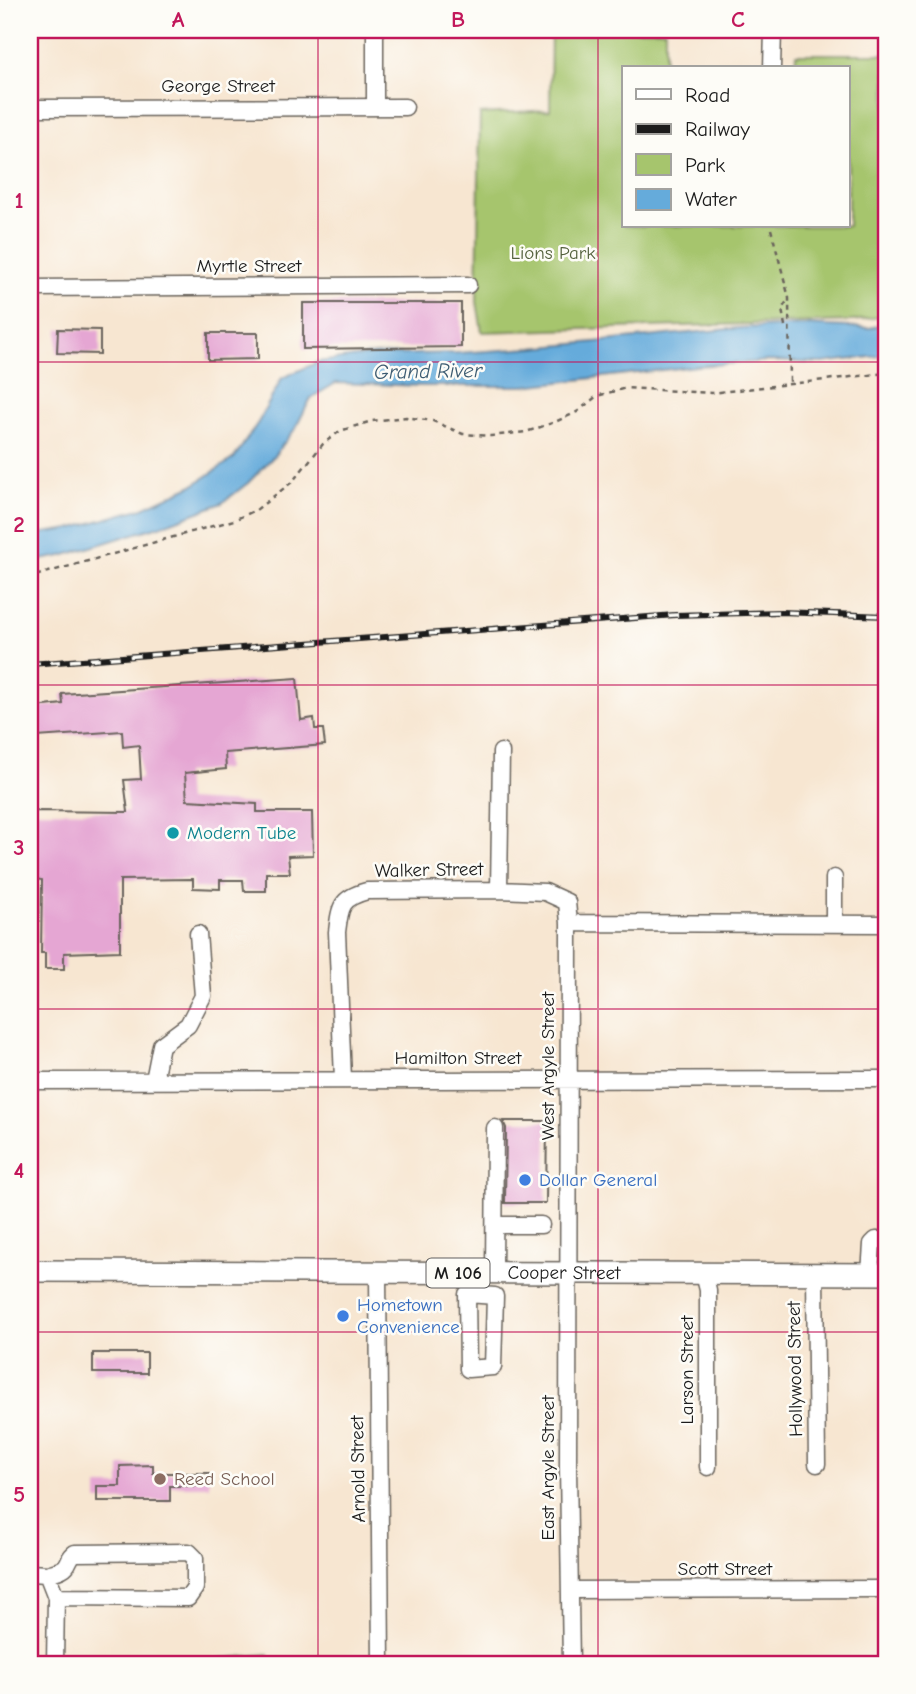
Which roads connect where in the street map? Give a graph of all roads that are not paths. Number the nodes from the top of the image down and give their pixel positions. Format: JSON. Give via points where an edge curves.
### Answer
{"nodes":[{"id":1,"x":375,"y":30,"type":"edge"},
{"id":2,"x":773,"y":30,"type":"edge"},
{"id":3,"x":772,"y":66,"type":"edge"},
{"id":4,"x":30,"y":107,"type":"edge"},
{"id":5,"x":375,"y":107,"type":"junction"},
{"id":6,"x":405,"y":107,"type":"dead end"},
{"id":7,"x":468,"y":285,"type":"dead end"},
{"id":8,"x":30,"y":288,"type":"edge"},
{"id":9,"x":501,"y":752,"type":"dead end"},
{"id":10,"x":834,"y":878,"type":"dead end"},
{"id":11,"x":499,"y":890,"type":"junction"},
{"id":12,"x":567,"y":902,"type":"joint"},
{"id":13,"x":569,"y":923,"type":"junction"},
{"id":14,"x":834,"y":924,"type":"junction"},
{"id":15,"x":886,"y":924,"type":"edge"},
{"id":16,"x":198,"y":934,"type":"dead end"},
{"id":17,"x":343,"y":1079,"type":"junction"},
{"id":18,"x":568,"y":1079,"type":"junction"},
{"id":19,"x":886,"y":1079,"type":"edge"},
{"id":20,"x":30,"y":1080,"type":"edge"},
{"id":21,"x":154,"y":1080,"type":"junction"},
{"id":22,"x":495,"y":1128,"type":"dead end"},
{"id":23,"x":495,"y":1225,"type":"junction"},
{"id":24,"x":541,"y":1225,"type":"dead end"},
{"id":25,"x":886,"y":1240,"type":"edge"},
{"id":26,"x":30,"y":1271,"type":"edge"},
{"id":27,"x":569,"y":1272,"type":"junction"},
{"id":28,"x":378,"y":1273,"type":"junction"},
{"id":29,"x":485,"y":1273,"type":"junction"},
{"id":30,"x":704,"y":1274,"type":"junction"},
{"id":31,"x":816,"y":1274,"type":"junction"},
{"id":32,"x":878,"y":1275,"type":"edge"},
{"id":33,"x":474,"y":1295,"type":"junction"},
{"id":34,"x":817,"y":1464,"type":"dead end"},
{"id":35,"x":708,"y":1467,"type":"dead end"},
{"id":36,"x":30,"y":1573,"type":"edge"},
{"id":37,"x":47,"y":1574,"type":"junction"},
{"id":38,"x":881,"y":1589,"type":"dead end"},
{"id":39,"x":570,"y":1590,"type":"junction"},
{"id":40,"x":56,"y":1597,"type":"junction"},
{"id":41,"x":55,"y":1664,"type":"edge"},
{"id":42,"x":381,"y":1664,"type":"edge"},
{"id":43,"x":571,"y":1664,"type":"edge"}],
"edges":[{"from":1,"to":5,"type":"street"},
{"from":2,"to":3,"type":"street"},
{"from":4,"to":5,"type":"street","name":"George Street"},
{"from":5,"to":6,"type":"street","name":"George Street"},
{"from":7,"to":8,"type":"street","name":"Myrtle Street"},
{"from":9,"to":11,"type":"street"},
{"from":10,"to":14,"type":"street"},
{"from":11,"to":12,"type":"street","name":"Walker Street","via":[[545,892]]},
{"from":11,"to":17,"type":"street","name":"Walker Street","via":[[367,891],[345,901],[337,932]]},
{"from":12,"to":13,"type":"street","name":"West Argyle Street"},
{"from":13,"to":14,"type":"street"},
{"from":13,"to":18,"type":"street","name":"West Argyle Street"},
{"from":14,"to":15,"type":"street"},
{"from":16,"to":21,"type":"street","via":[[203,996],[188,1025],[161,1045]]},
{"from":17,"to":18,"type":"street","name":"Hamilton Street"},
{"from":17,"to":21,"type":"street","name":"Hamilton Street"},
{"from":18,"to":19,"type":"street","name":"Hamilton Street"},
{"from":18,"to":27,"type":"street","name":"West Argyle Street"},
{"from":20,"to":21,"type":"street","name":"Hamilton Street"},
{"from":22,"to":23,"type":"street"},
{"from":23,"to":24,"type":"street"},
{"from":23,"to":29,"type":"street"},
{"from":25,"to":32,"type":"street","via":[[872,1244]]},
{"from":26,"to":28,"type":"main road","name":"Cooper Street","number":"M 106"},
{"from":27,"to":29,"type":"main road","name":"Cooper Street","number":"M 106"},
{"from":27,"to":30,"type":"main road","name":"Cooper Street","number":"M 106"},
{"from":27,"to":39,"type":"street","name":"East Argyle Street"},
{"from":28,"to":29,"type":"main road","name":"Cooper Street","number":"M 106"},
{"from":28,"to":42,"type":"street","name":"Arnold Street"},
{"from":29,"to":33,"type":"street"},
{"from":30,"to":31,"type":"main road","name":"Cooper Street","number":"M 106"},
{"from":30,"to":35,"type":"street","name":"Larson Street","via":[[708,1290]]},
{"from":31,"to":32,"type":"main road","name":"Cooper Street","number":"M 106"},
{"from":31,"to":34,"type":"street","name":"Hollywood Street"},
{"from":33,"to":33,"type":"street","via":[[495,1296],[493,1367],[468,1369],[467,1294]]},
{"from":36,"to":37,"type":"street"},
{"from":37,"to":40,"type":"street"},
{"from":37,"to":40,"type":"street","via":[[66,1566],[75,1553],[189,1552],[195,1558],[195,1588],[187,1598]]},
{"from":38,"to":39,"type":"street","name":"Scott Street"},
{"from":39,"to":43,"type":"street","name":"East Argyle Street"},
{"from":40,"to":41,"type":"street"}]}
